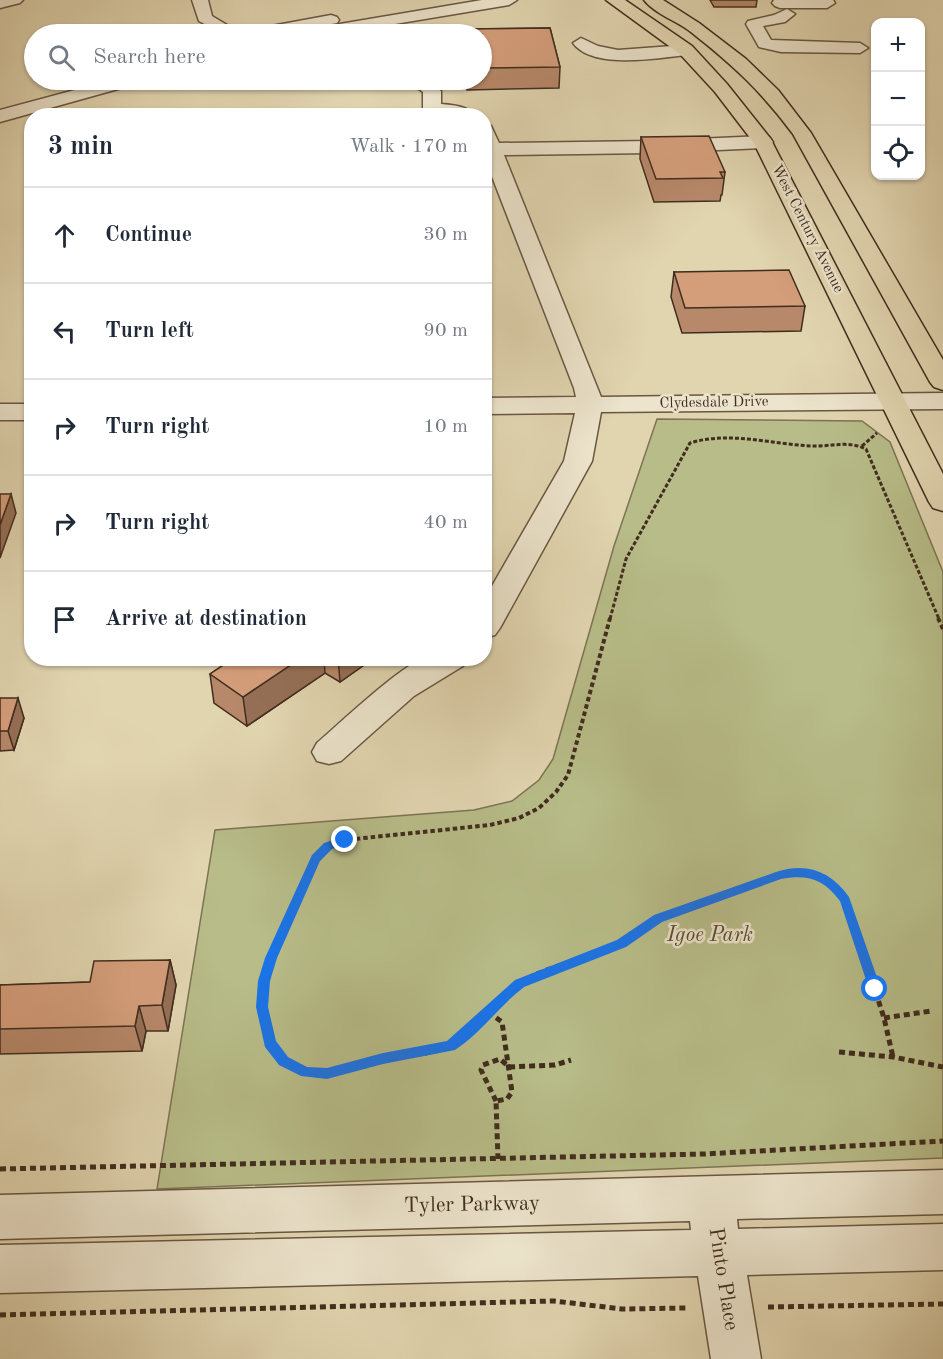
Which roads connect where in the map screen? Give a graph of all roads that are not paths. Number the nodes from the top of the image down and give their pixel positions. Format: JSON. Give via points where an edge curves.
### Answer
{"nodes":[{"id":1,"x":15,"y":0,"type":"edge"},
{"id":2,"x":200,"y":0,"type":"edge"},
{"id":3,"x":448,"y":0,"type":"edge"},
{"id":4,"x":508,"y":0,"type":"edge"},
{"id":5,"x":614,"y":0,"type":"edge"},
{"id":6,"x":652,"y":0,"type":"edge"},
{"id":7,"x":0,"y":3,"type":"edge"},
{"id":8,"x":827,"y":3,"type":"dead end"},
{"id":9,"x":216,"y":24,"type":"edge"},
{"id":10,"x":312,"y":24,"type":"edge"},
{"id":11,"x":368,"y":24,"type":"edge"},
{"id":12,"x":860,"y":48,"type":"dead end"},
{"id":13,"x":45,"y":90,"type":"edge"},
{"id":14,"x":94,"y":90,"type":"edge"},
{"id":15,"x":431,"y":90,"type":"edge"},
{"id":16,"x":0,"y":102,"type":"edge"},
{"id":17,"x":29,"y":108,"type":"edge"},
{"id":18,"x":432,"y":108,"type":"edge"},
{"id":19,"x":24,"y":109,"type":"edge"},
{"id":20,"x":0,"y":116,"type":"edge"},
{"id":21,"x":492,"y":139,"type":"edge"},
{"id":22,"x":763,"y":142,"type":"junction"},
{"id":23,"x":492,"y":147,"type":"edge"},
{"id":24,"x":943,"y":382,"type":"edge"},
{"id":25,"x":943,"y":401,"type":"edge"},
{"id":26,"x":895,"y":402,"type":"junction"},
{"id":27,"x":590,"y":405,"type":"junction"},
{"id":28,"x":492,"y":406,"type":"edge"},
{"id":29,"x":0,"y":412,"type":"edge"},
{"id":30,"x":24,"y":412,"type":"edge"},
{"id":31,"x":943,"y":502,"type":"edge"},
{"id":32,"x":492,"y":614,"type":"edge"},
{"id":33,"x":435,"y":666,"type":"edge"},
{"id":34,"x":329,"y":752,"type":"dead end"},
{"id":35,"x":943,"y":1192,"type":"edge"},
{"id":36,"x":710,"y":1199,"type":"junction"},
{"id":37,"x":0,"y":1217,"type":"edge"},
{"id":38,"x":943,"y":1247,"type":"edge"},
{"id":39,"x":720,"y":1253,"type":"junction"},
{"id":40,"x":0,"y":1269,"type":"edge"},
{"id":41,"x":736,"y":1359,"type":"edge"}],
"edges":[{"from":1,"to":7,"type":"street"},
{"from":2,"to":9,"type":"street","via":[[202,14]]},
{"from":3,"to":10,"type":"street"},
{"from":4,"to":11,"type":"street"},
{"from":5,"to":22,"type":"main road","name":"West Century Avenue","via":[[681,46],[721,88]]},
{"from":6,"to":24,"type":"main road","via":[[740,63],[772,94],[802,133]]},
{"from":8,"to":12,"type":"street","via":[[783,9],[777,20],[754,24],[765,44]]},
{"from":13,"to":16,"type":"street"},
{"from":14,"to":17,"type":"street"},
{"from":15,"to":18,"type":"street"},
{"from":19,"to":20,"type":"street"},
{"from":21,"to":22,"type":"street","via":[[659,147]]},
{"from":22,"to":26,"type":"main road","name":"West Century Avenue"},
{"from":23,"to":27,"type":"street","via":[[587,388]]},
{"from":25,"to":26,"type":"street","name":"Clydesdale Drive"},
{"from":26,"to":27,"type":"street","name":"Clydesdale Drive"},
{"from":26,"to":31,"type":"main road","name":"West Century Avenue"},
{"from":27,"to":28,"type":"street","name":"Clydesdale Drive"},
{"from":27,"to":32,"type":"street","via":[[578,461]]},
{"from":29,"to":30,"type":"street"},
{"from":33,"to":34,"type":"street","via":[[405,686]]},
{"from":35,"to":36,"type":"street","name":"Tyler Parkway"},
{"from":36,"to":37,"type":"street","name":"Tyler Parkway"},
{"from":36,"to":39,"type":"street","name":"Pinto Place"},
{"from":38,"to":39,"type":"street"},
{"from":39,"to":40,"type":"street"},
{"from":39,"to":41,"type":"street","name":"Pinto Place"}]}
